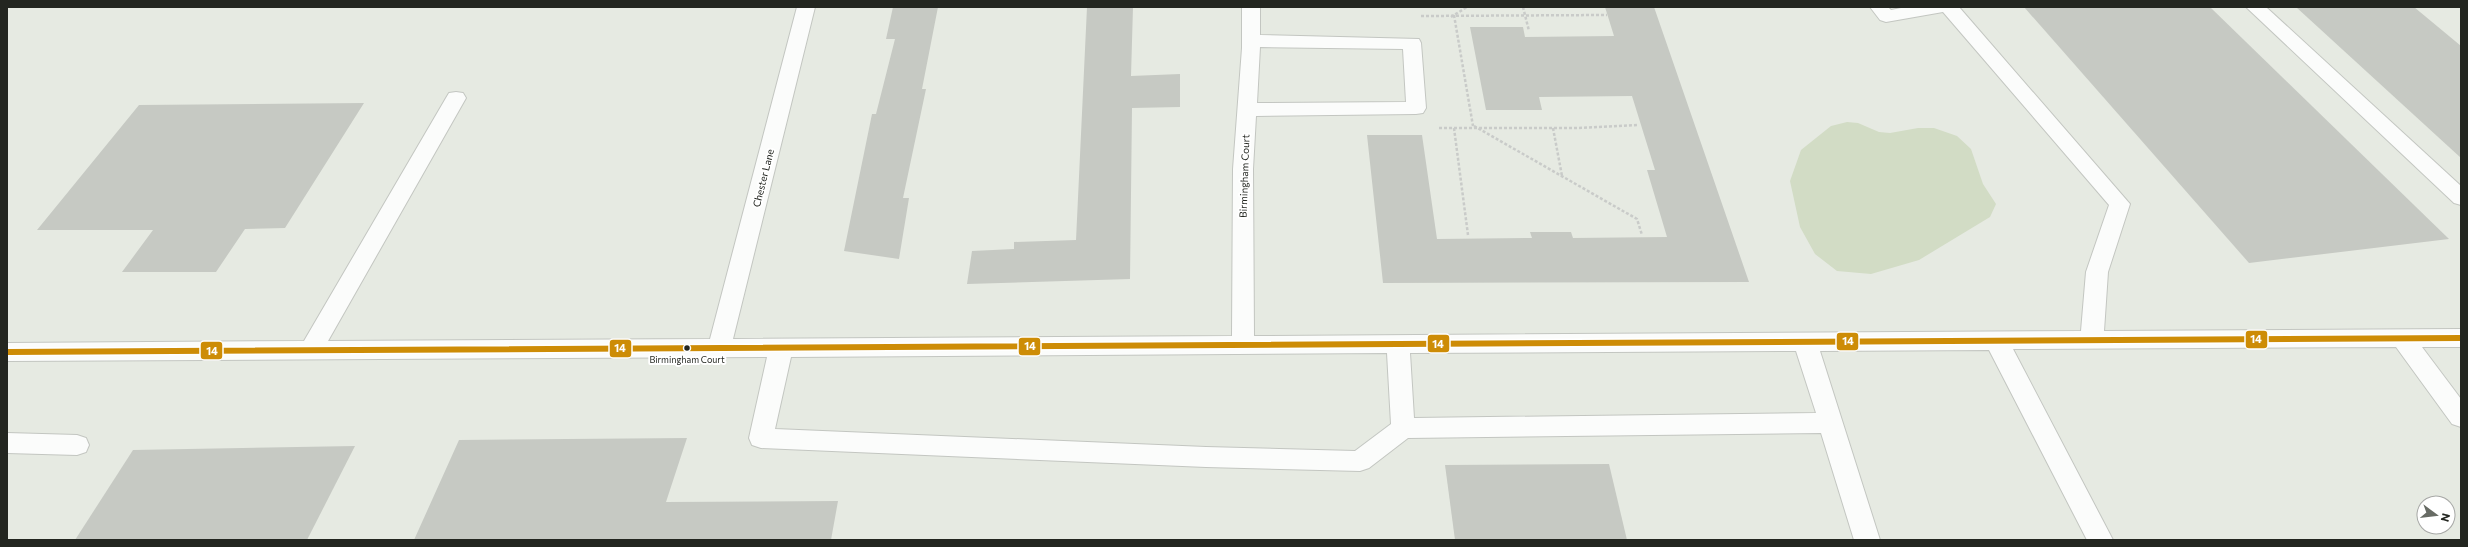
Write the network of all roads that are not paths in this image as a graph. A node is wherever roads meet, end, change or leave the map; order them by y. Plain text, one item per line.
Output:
1 (806, 7) edge
2 (1250, 7) edge
3 (1879, 7) edge
4 (1939, 7) edge
5 (1949, 7) edge
6 (2255, 7) edge
7 (1251, 41) junction
8 (456, 98) dead end
9 (1247, 110) junction
10 (2461, 198) edge
11 (2402, 338) junction
12 (2461, 338) edge
13 (1996, 340) junction
14 (2092, 340) junction
15 (1805, 341) junction
16 (1398, 344) junction
17 (1243, 345) junction
18 (719, 348) junction
19 (781, 348) junction
20 (312, 350) junction
21 (7, 352) edge
22 (2461, 417) edge
23 (1831, 423) junction
24 (1403, 428) junction
25 (7, 443) edge
26 (77, 445) dead end
27 (1867, 540) edge
28 (2100, 540) edge

1 - 18 street, Chester Lane
2 - 7 street, Birmingham Court
3 - 4 street
5 - 14 street
6 - 10 street
7 - 9 street, Birmingham Court
7 - 9 street
8 - 20 street
9 - 17 street, Birmingham Court
11 - 12 street
11 - 14 street
11 - 22 street
13 - 14 street
13 - 15 street
13 - 28 street
15 - 16 street
15 - 23 street
16 - 17 street
16 - 24 street
17 - 19 street
18 - 19 street
18 - 20 street
19 - 24 street
20 - 21 street
23 - 24 street
23 - 27 street
25 - 26 street

